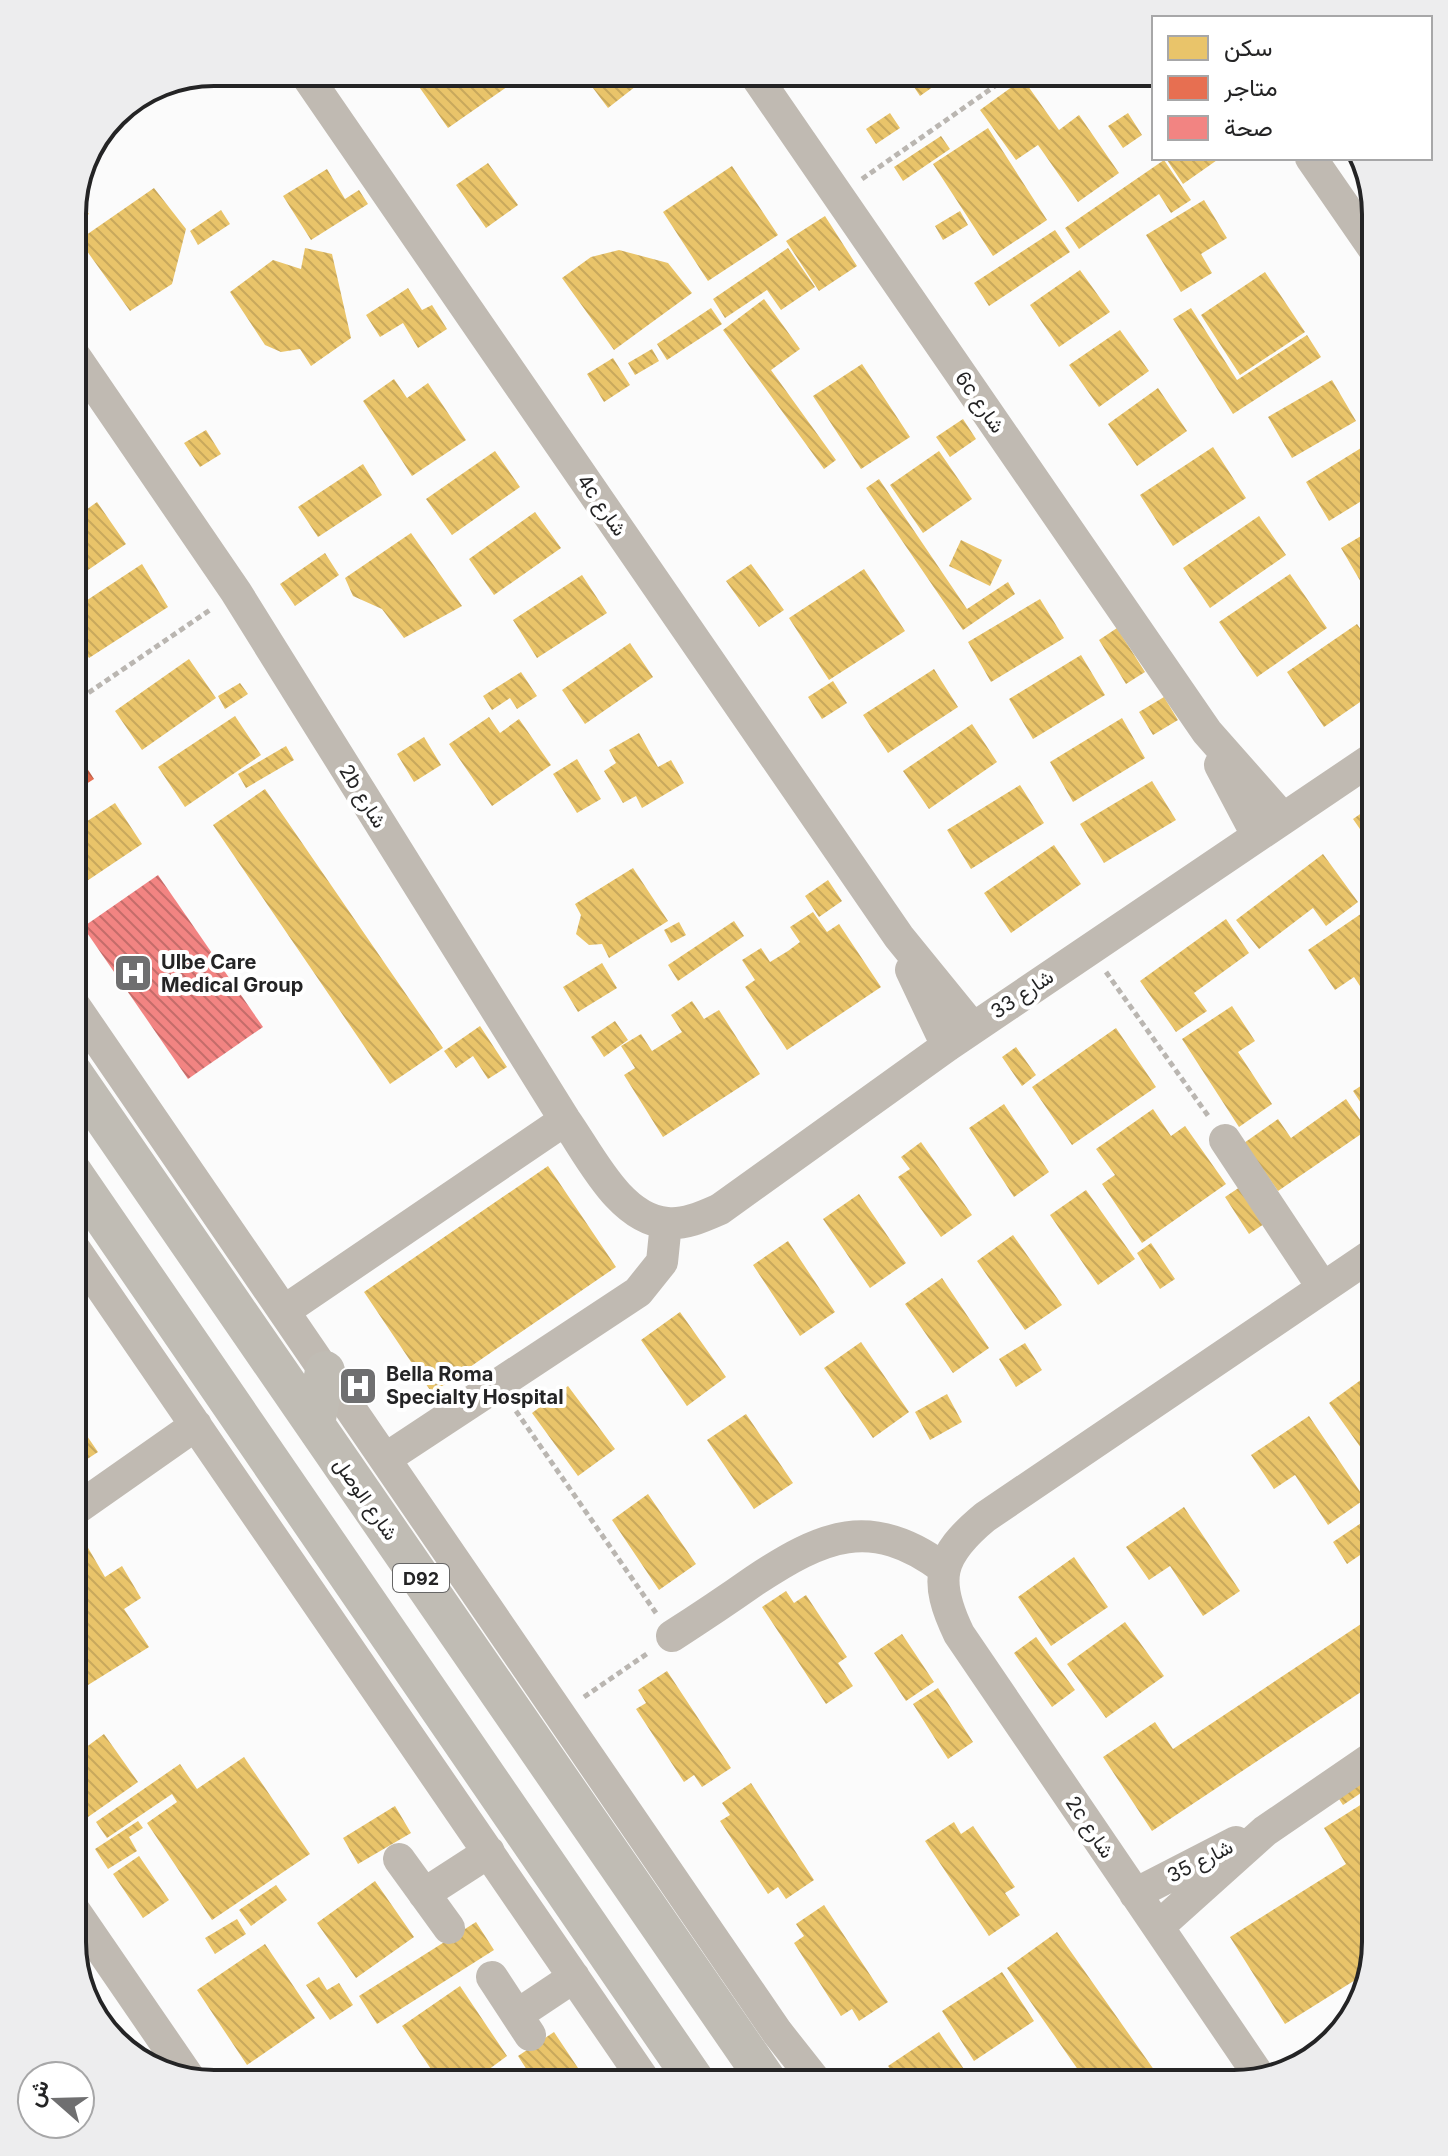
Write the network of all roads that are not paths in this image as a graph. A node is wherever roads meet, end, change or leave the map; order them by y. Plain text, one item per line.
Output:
1 (314, 86) edge
2 (763, 86) edge
3 (1313, 160) edge
4 (1362, 225) edge
5 (86, 372) edge
6 (1362, 765) edge
7 (1270, 826) junction
8 (86, 1022) edge
9 (960, 1037) junction
10 (86, 1092) edge
11 (565, 1120) junction
12 (1225, 1140) road end
13 (86, 1192) edge
14 (666, 1223) junction
15 (1362, 1262) edge
16 (86, 1265) edge
17 (1323, 1288) junction
18 (284, 1311) junction
19 (325, 1371) junction
20 (315, 1424) junction
21 (196, 1425) junction
22 (385, 1459) junction
23 (86, 1502) edge
24 (943, 1568) junction
25 (672, 1636) road end
26 (1362, 1765) edge
27 (1265, 1831) junction
28 (489, 1852) junction
29 (399, 1859) dead end
30 (424, 1894) junction
31 (1135, 1894) junction
32 (86, 1927) edge
33 (1158, 1927) junction
34 (449, 1928) dead end
35 (492, 1977) dead end
36 (574, 1977) junction
37 (181, 2065) edge
38 (1254, 2068) edge
39 (637, 2070) edge
40 (687, 2070) edge
41 (759, 2070) edge
42 (807, 2070) edge

1 - 9 street, 4c شارع
2 - 7 street, 6c شارع
3 - 4 street
5 - 11 street, 2b شارع
6 - 7 street, شارع 33
7 - 9 street, شارع 33
8 - 18 street
9 - 14 street, شارع 33
10 - 20 main road, شارع الوصل / D92
11 - 14 street, 2b شارع
11 - 18 street
12 - 17 street
13 - 40 main road, D92
14 - 22 street
15 - 17 street
16 - 21 street
17 - 24 street
18 - 19 street
19 - 20 main road
19 - 22 street
20 - 41 main road, شارع الوصل / D92
21 - 23 street
21 - 28 street
22 - 42 street
24 - 25 street
24 - 31 street, 2c شارع
26 - 27 street, شارع 35
27 - 31 street, شارع 35
27 - 33 street, شارع 35
28 - 30 street
28 - 36 street
29 - 30 street
30 - 34 street
31 - 33 street, 2c شارع
32 - 37 street
33 - 38 street, 2c شارع
35 - 36 street
36 - 39 street

